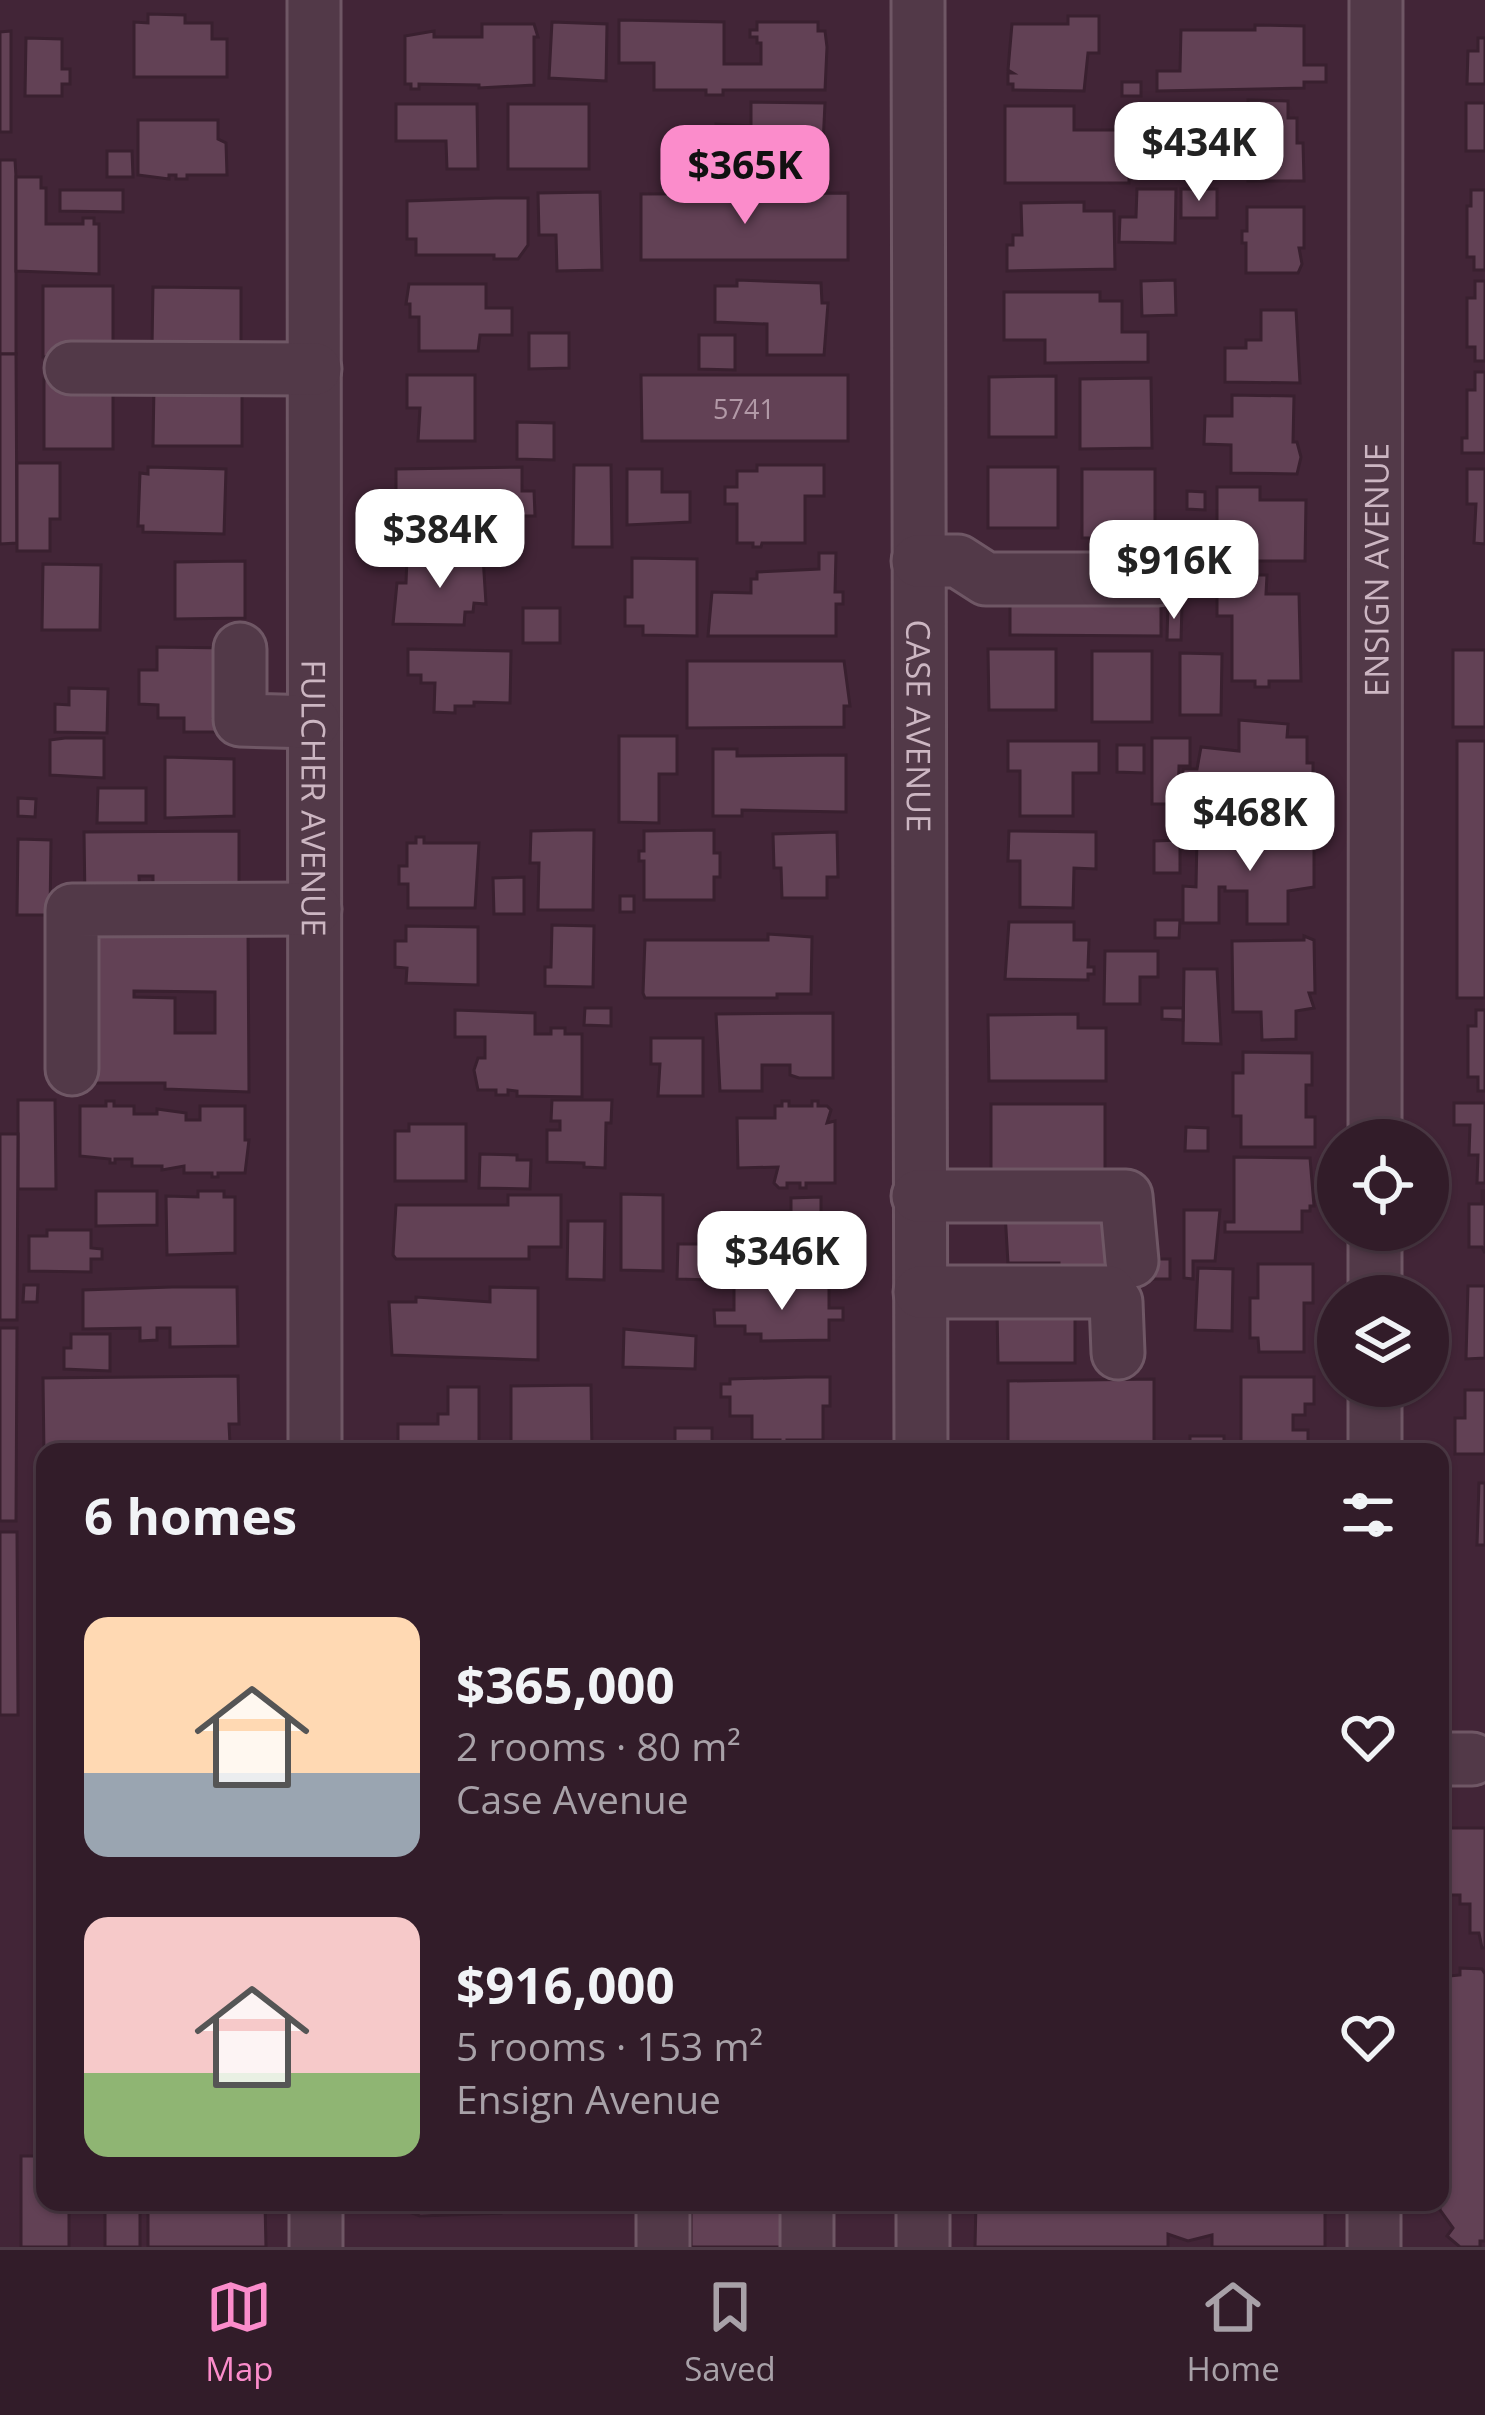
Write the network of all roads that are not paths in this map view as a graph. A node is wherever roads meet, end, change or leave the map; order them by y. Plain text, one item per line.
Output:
1 (314, 0) edge
2 (919, 0) edge
3 (1376, 0) edge
4 (71, 368) dead end
5 (315, 369) junction
6 (918, 561) junction
7 (1158, 579) dead end
8 (240, 650) dead end
9 (314, 722) junction
10 (315, 909) junction
11 (72, 1069) dead end
12 (1375, 1119) edge
13 (918, 1196) junction
14 (1132, 1261) dead end
15 (920, 1292) junction
16 (1118, 1354) dead end
17 (1375, 1407) edge
18 (315, 1443) edge
19 (921, 1443) edge
20 (1375, 1443) edge
21 (316, 2211) edge
22 (663, 2211) edge
23 (807, 2211) edge
24 (923, 2211) edge
25 (1374, 2211) edge
26 (316, 2247) edge
27 (663, 2247) edge
28 (807, 2247) edge
29 (923, 2247) edge
30 (1374, 2247) edge

1 - 5 street, FULCHER AVENUE
2 - 6 street, CASE AVENUE
3 - 12 street, ENSIGN AVENUE
4 - 5 street
5 - 9 street, FULCHER AVENUE
6 - 7 street
6 - 13 street, CASE AVENUE
8 - 9 street
9 - 10 street, FULCHER AVENUE
10 - 11 street
10 - 18 street, FULCHER AVENUE
13 - 14 street
13 - 15 street, CASE AVENUE
15 - 16 street
15 - 19 street, CASE AVENUE
17 - 20 street
21 - 26 street
22 - 27 street
23 - 28 street
24 - 29 street
25 - 30 street

